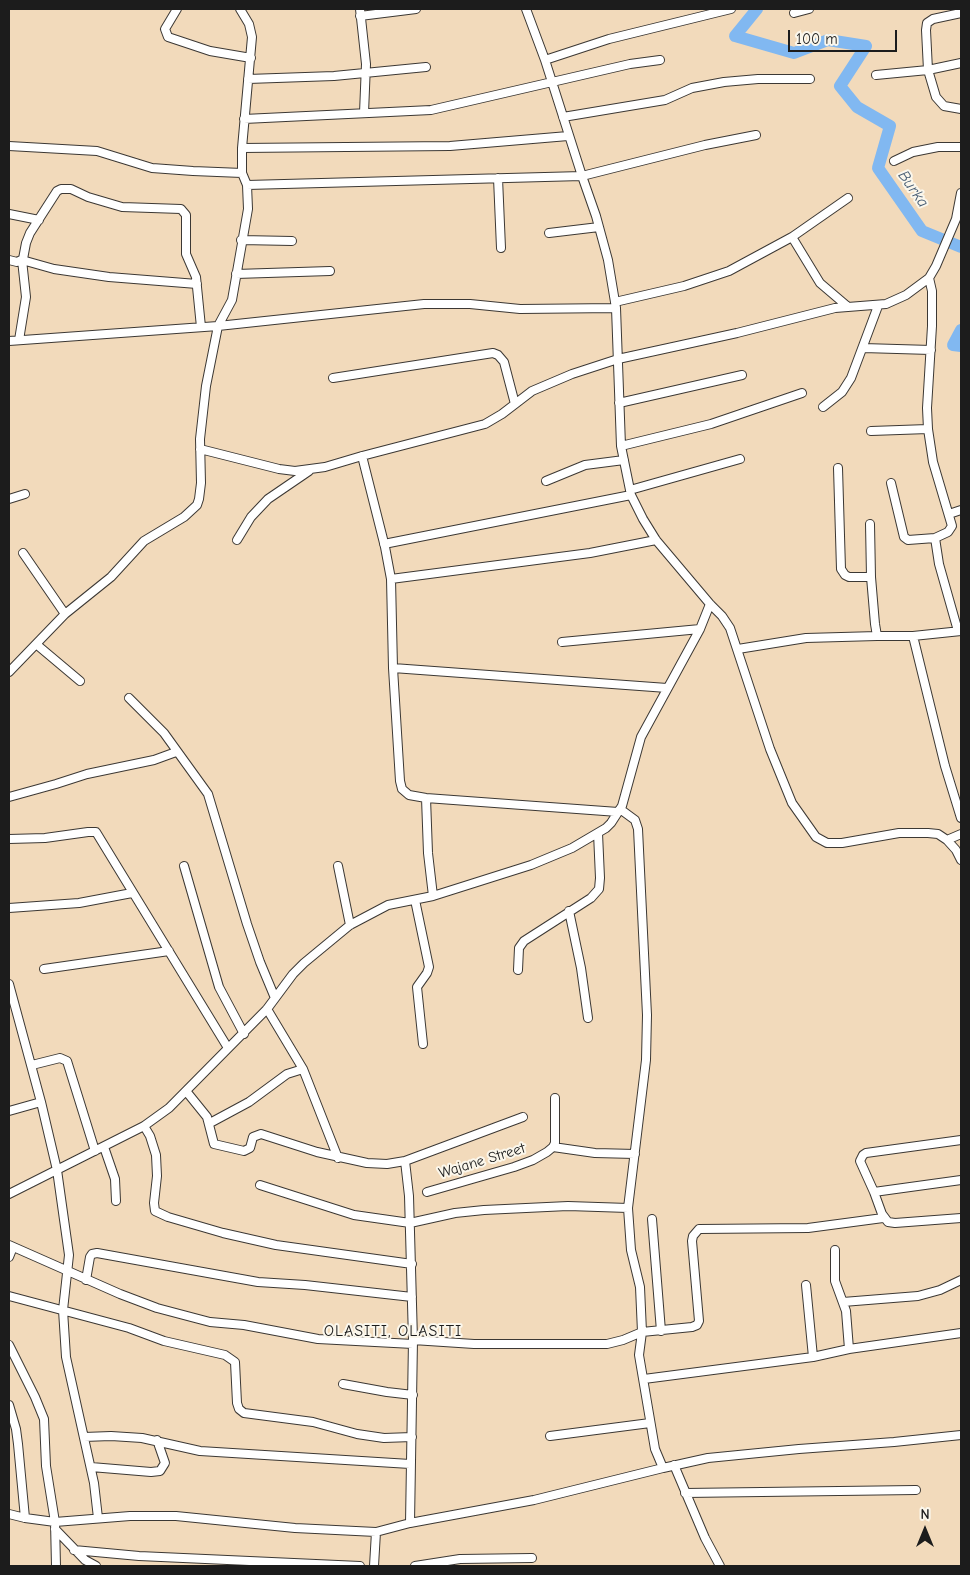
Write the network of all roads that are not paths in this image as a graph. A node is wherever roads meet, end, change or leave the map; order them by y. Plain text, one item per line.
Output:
1 (177, 9) edge
2 (240, 9) edge
3 (416, 9) edge
4 (526, 9) edge
5 (731, 9) edge
6 (809, 9) edge
7 (360, 12) edge
8 (794, 13) dead end
9 (961, 13) edge
10 (251, 58) junction
11 (545, 60) junction
12 (660, 60) dead end
13 (961, 63) edge
14 (426, 67) dead end
15 (928, 70) junction
16 (366, 74) junction
17 (876, 75) dead end
18 (248, 79) junction
19 (810, 79) dead end
20 (552, 83) junction
21 (961, 109) edge
22 (364, 113) junction
23 (563, 117) junction
24 (244, 119) junction
25 (756, 135) dead end
26 (568, 136) junction
27 (9, 146) edge
28 (961, 147) edge
29 (242, 148) junction
30 (894, 161) dead end
31 (242, 173) junction
32 (582, 176) junction
33 (498, 178) junction
34 (247, 185) junction
35 (961, 193) edge
36 (848, 198) dead end
37 (9, 214) edge
38 (958, 219) edge
39 (39, 220) junction
40 (599, 227) junction
41 (549, 233) dead end
42 (792, 237) junction
43 (241, 240) junction
44 (292, 241) dead end
45 (500, 248) dead end
46 (9, 260) edge
47 (22, 260) junction
48 (330, 272) dead end
49 (236, 274) junction
50 (929, 278) junction
51 (197, 284) junction
52 (616, 305) junction
53 (847, 306) junction
54 (878, 306) junction
55 (218, 326) junction
56 (201, 327) junction
57 (19, 340) junction
58 (9, 341) edge
59 (863, 348) junction
60 (931, 350) junction
61 (618, 359) junction
62 (742, 375) dead end
63 (333, 378) dead end
64 (802, 393) dead end
65 (619, 403) junction
66 (515, 404) junction
67 (823, 407) dead end
68 (928, 429) junction
69 (871, 432) dead end
70 (622, 446) junction
71 (200, 448) junction
72 (362, 456) junction
73 (740, 458) dead end
74 (624, 460) junction
75 (838, 468) dead end
76 (311, 470) junction
77 (546, 481) dead end
78 (891, 484) dead end
79 (631, 493) junction
80 (25, 494) dead end
81 (9, 499) edge
82 (961, 510) edge
83 (949, 514) junction
84 (870, 524) dead end
85 (935, 538) junction
86 (236, 540) dead end
87 (656, 540) junction
88 (384, 544) junction
89 (23, 553) dead end
90 (871, 578) junction
91 (391, 579) junction
92 (710, 604) junction
93 (65, 614) junction
94 (700, 629) junction
95 (960, 631) edge
96 (877, 636) junction
97 (913, 636) junction
98 (562, 642) dead end
99 (36, 644) junction
100 (738, 649) junction
101 (393, 668) junction
102 (9, 672) edge
103 (80, 681) dead end
104 (667, 688) junction
105 (129, 698) dead end
106 (176, 752) junction
107 (9, 797) edge
108 (426, 798) junction
109 (619, 811) junction
110 (961, 818) edge
111 (598, 833) junction
112 (961, 834) edge
113 (9, 839) edge
114 (947, 840) junction
115 (961, 860) edge
116 (184, 866) dead end
117 (338, 866) dead end
118 (132, 893) junction
119 (433, 896) junction
120 (414, 900) junction
121 (9, 908) edge
122 (569, 911) junction
123 (350, 925) junction
124 (169, 951) junction
125 (44, 969) dead end
126 (518, 970) dead end
127 (9, 984) edge
128 (275, 998) junction
129 (268, 1010) junction
130 (588, 1018) dead end
131 (244, 1034) junction
132 (422, 1044) dead end
133 (228, 1048) junction
134 (32, 1065) junction
135 (303, 1069) junction
136 (186, 1091) junction
137 (555, 1098) dead end
138 (41, 1102) junction
139 (9, 1111) edge
140 (523, 1118) dead end
141 (210, 1123) junction
142 (144, 1126) junction
143 (961, 1140) edge
144 (104, 1146) junction
145 (553, 1147) junction
146 (95, 1151) junction
147 (635, 1154) junction
148 (338, 1158) junction
149 (405, 1161) junction
150 (57, 1170) junction
151 (961, 1180) edge
152 (260, 1185) dead end
153 (427, 1192) dead end
154 (874, 1192) junction
155 (9, 1194) edge
156 (116, 1201) dead end
157 (628, 1208) junction
158 (883, 1218) junction
159 (961, 1218) edge
160 (652, 1219) dead end
161 (410, 1223) junction
162 (11, 1246) edge
163 (835, 1250) dead end
164 (9, 1257) edge
165 (412, 1264) junction
166 (68, 1271) junction
167 (86, 1280) junction
168 (961, 1280) edge
169 (806, 1285) dead end
170 (9, 1296) edge
171 (412, 1297) junction
172 (843, 1302) junction
173 (64, 1310) junction
174 (661, 1331) junction
175 (642, 1332) junction
176 (961, 1333) edge
177 (414, 1342) junction
178 (9, 1345) edge
179 (849, 1349) junction
180 (814, 1357) junction
181 (644, 1378) junction
182 (342, 1384) dead end
183 (413, 1395) junction
184 (9, 1405) edge
185 (650, 1424) junction
186 (961, 1435) edge
187 (550, 1436) dead end
188 (84, 1437) junction
189 (412, 1437) junction
190 (157, 1440) junction
191 (410, 1464) junction
192 (674, 1465) junction
193 (90, 1467) junction
194 (663, 1468) junction
195 (916, 1490) dead end
196 (685, 1493) junction
197 (9, 1514) edge
198 (25, 1518) junction
199 (98, 1518) junction
200 (410, 1523) junction
201 (55, 1526) junction
202 (376, 1532) junction
203 (74, 1550) junction
204 (532, 1558) dead end
205 (56, 1566) edge
206 (96, 1566) edge
207 (360, 1566) edge
208 (374, 1566) edge
209 (415, 1566) edge
210 (720, 1566) edge

1 - 10 street
2 - 10 street
3 - 7 street
4 - 11 street
5 - 11 street
6 - 8 street
7 - 16 street
9 - 15 street
10 - 18 street
11 - 20 street
12 - 20 street
13 - 15 street
14 - 16 street
15 - 17 street
15 - 21 street
16 - 18 street
16 - 22 street
18 - 24 street
19 - 23 street
20 - 22 street
20 - 23 street
22 - 24 street
23 - 26 street
24 - 29 street
25 - 32 street
26 - 29 street
26 - 32 street
27 - 31 street
28 - 30 street
29 - 31 street
31 - 34 street
32 - 33 street
32 - 40 street
33 - 34 street
33 - 45 street
34 - 43 street
35 - 38 street
36 - 42 street
37 - 39 street
38 - 50 street
39 - 47 street
39 - 51 street
40 - 41 street
40 - 52 street
42 - 52 street
42 - 53 street
43 - 44 street
43 - 49 street
46 - 47 street
47 - 51 street
47 - 57 street
48 - 49 street
49 - 55 street
50 - 54 street
50 - 60 street
51 - 56 street
52 - 55 street
52 - 61 street
53 - 54 street
53 - 61 street
54 - 59 street
55 - 56 street
55 - 71 street
56 - 57 street
57 - 58 street
59 - 60 street
59 - 67 street
60 - 68 street
61 - 65 street
61 - 66 street
62 - 65 street
63 - 66 street
64 - 70 street
65 - 70 street
66 - 72 street
68 - 69 street
68 - 83 street
70 - 74 street
71 - 76 street
71 - 93 street
72 - 76 street
72 - 88 street
73 - 79 street
74 - 77 street
74 - 79 street
75 - 90 street
76 - 86 street
78 - 85 street
79 - 87 street
79 - 88 street
80 - 81 street
82 - 83 street
83 - 85 street
84 - 90 street
85 - 95 street
87 - 91 street
87 - 92 street
88 - 91 street
89 - 93 street
90 - 96 street
91 - 101 street
92 - 94 street
92 - 100 street
93 - 99 street
94 - 98 street
94 - 104 street
95 - 97 street
96 - 97 street
96 - 100 street
97 - 110 street
99 - 102 street
99 - 103 street
100 - 114 street
101 - 104 street
101 - 108 street
104 - 109 street
105 - 106 street
106 - 107 street
106 - 128 street
108 - 109 street
108 - 119 street
109 - 111 street
109 - 147 street
111 - 119 street
111 - 122 street
112 - 114 street
113 - 118 street
114 - 115 street
116 - 131 street
117 - 123 street
118 - 121 street
118 - 124 street
119 - 120 street
120 - 123 street
120 - 132 street
122 - 126 street
122 - 130 street
123 - 128 street
124 - 125 street
124 - 133 street
127 - 134 street
128 - 129 street
129 - 131 street
129 - 135 street
131 - 133 street
133 - 136 street
134 - 138 street
134 - 146 street
135 - 141 street
135 - 148 street
136 - 141 street
136 - 142 street
137 - 145 street
138 - 139 street
138 - 150 street
140 - 149 street
141 - 148 street
142 - 144 street
142 - 165 street
143 - 154 street
144 - 146 street
144 - 156 street
145 - 147 street
145 - 153 street, Wajane Street
146 - 150 street
147 - 157 street
148 - 149 street
149 - 161 street
150 - 155 street
150 - 166 street
151 - 154 street
152 - 161 street
154 - 158 street
157 - 161 street
157 - 175 street
158 - 159 street
158 - 174 street
160 - 174 street
161 - 165 street
162 - 164 street
162 - 166 street
163 - 172 street
165 - 171 street
166 - 167 street
166 - 173 street
167 - 171 street
167 - 177 street
168 - 172 street
169 - 180 street
170 - 173 street
171 - 177 street
172 - 179 street
173 - 188 street
173 - 189 street
174 - 175 street
175 - 177 street
175 - 181 street
176 - 179 street
177 - 183 street
178 - 201 street
179 - 180 street
180 - 181 street
181 - 185 street
182 - 183 street
183 - 189 street
184 - 198 street
185 - 187 street
185 - 194 street
186 - 192 street
188 - 190 street
188 - 193 street
189 - 191 street
190 - 191 street
190 - 193 street
191 - 200 street
192 - 194 street
192 - 196 street
193 - 199 street
194 - 200 street
195 - 196 street
196 - 210 street
197 - 198 street
198 - 201 street
199 - 201 street
199 - 202 street
200 - 202 street
201 - 203 street
201 - 205 street
202 - 208 street
203 - 206 street
203 - 207 street
204 - 209 street

